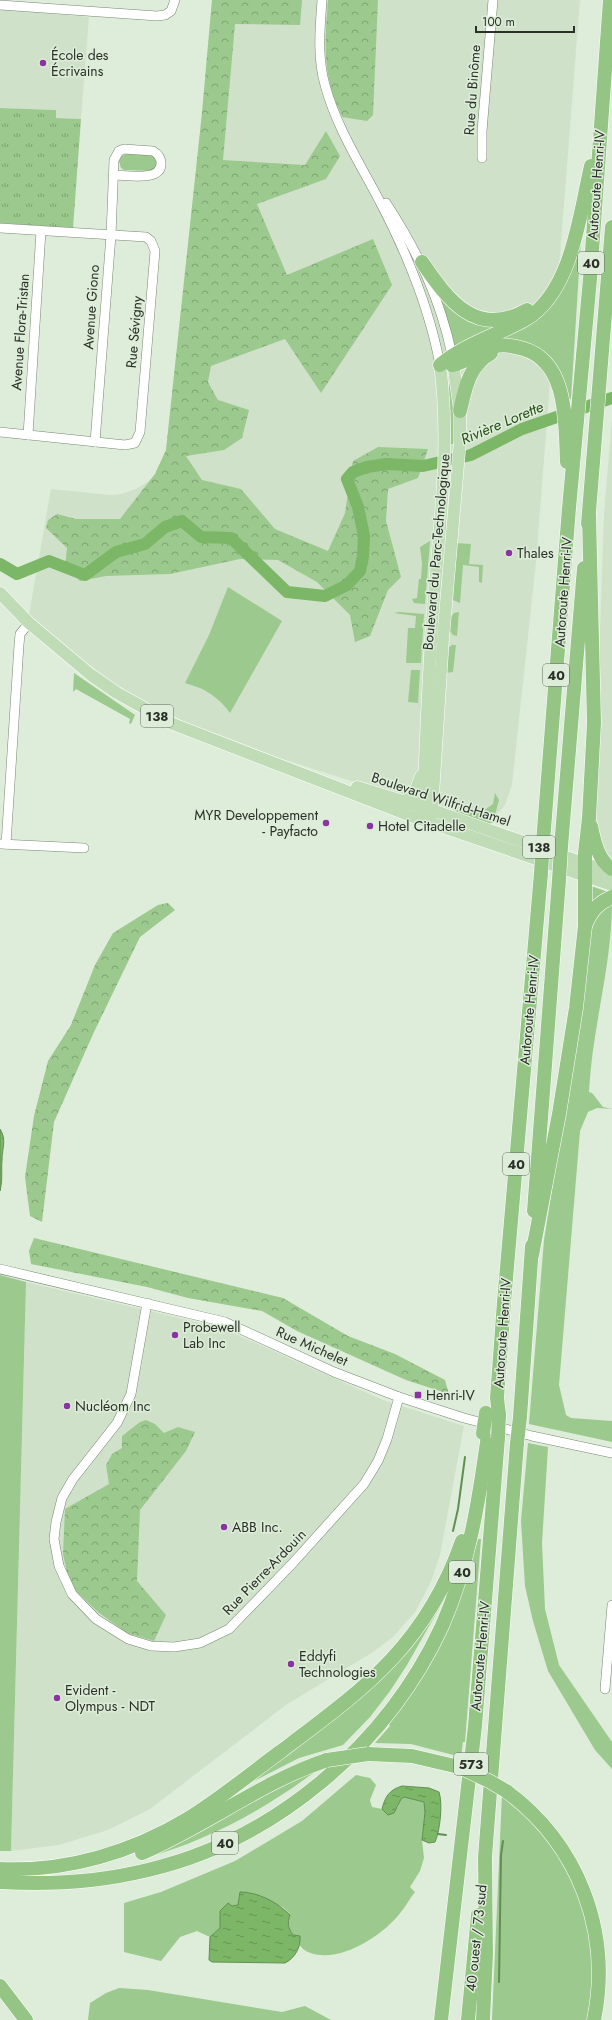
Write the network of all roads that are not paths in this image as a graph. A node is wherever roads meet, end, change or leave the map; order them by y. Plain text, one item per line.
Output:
1 (175, 0) edge
2 (322, 0) edge
3 (494, 0) edge
4 (610, 0) edge
5 (0, 5) edge
6 (600, 128) junction
7 (482, 158) dead end
8 (359, 162) junction
9 (114, 175) junction
10 (612, 227) edge
11 (0, 228) edge
12 (41, 231) junction
13 (110, 234) junction
14 (422, 262) junction
15 (562, 274) junction
16 (508, 346) junction
17 (449, 361) junction
18 (460, 411) junction
19 (572, 426) junction
20 (0, 432) edge
21 (28, 435) junction
22 (95, 442) junction
23 (589, 516) junction
24 (0, 593) edge
25 (29, 623) junction
26 (424, 770) junction
27 (305, 774) junction
28 (403, 801) junction
29 (428, 809) junction
30 (590, 818) junction
31 (424, 821) junction
32 (3, 844) edge
33 (84, 848) dead end
34 (612, 868) edge
35 (585, 870) junction
36 (612, 873) edge
37 (612, 885) edge
38 (612, 897) edge
39 (585, 926) junction
40 (532, 1255) junction
41 (0, 1269) edge
42 (504, 1302) junction
43 (146, 1303) junction
44 (399, 1397) junction
45 (493, 1414) junction
46 (490, 1435) junction
47 (612, 1453) edge
48 (612, 1606) edge
49 (605, 1690) dead end
50 (485, 1857) junction
51 (0, 1869) edge
52 (0, 1874) edge
53 (0, 1882) edge
54 (0, 1986) edge
55 (0, 1998) edge
56 (17, 2020) edge
57 (26, 2020) edge
58 (441, 2020) edge
59 (468, 2020) edge
60 (483, 2020) edge
61 (594, 2020) edge

1 - 5 street
2 - 8 street, Boulevard du Parc-Technologique
3 - 7 street, Rue du Binôme
4 - 6 highway, Autoroute Henri-IV / 40
6 - 15 highway
6 - 19 highway, Autoroute Henri-IV / 40
8 - 14 street, Boulevard du Parc-Technologique
8 - 17 street, Boulevard du Parc-Technologique
9 - 9 street, Avenue Giono
9 - 13 street, Avenue Giono
10 - 23 highway, Autoroute Henri-IV / 40
11 - 12 street, Rue Sévigny
12 - 13 street, Rue Sévigny
12 - 21 street, Avenue Flora-Tristan
13 - 22 street, Avenue Giono
13 - 22 street, Rue Sévigny
14 - 15 highway
14 - 17 street, Boulevard du Parc-Technologique
15 - 17 highway
16 - 17 highway
16 - 18 highway
16 - 19 highway
17 - 18 main road, Boulevard du Parc-Technologique
17 - 26 main road, Boulevard du Parc-Technologique
18 - 29 main road, Boulevard du Parc-Technologique
19 - 42 highway, Autoroute Henri-IV / 40, bridge
20 - 21 street, Rue Sévigny
21 - 22 street, Rue Sévigny
23 - 30 highway
23 - 40 highway, Autoroute Henri-IV / 40, bridge
24 - 25 main road, Boulevard Wilfrid-Hamel / 138
25 - 27 main road, Boulevard Wilfrid-Hamel / 138
25 - 32 street
26 - 28 main road, Boulevard du Parc-Technologique
26 - 29 main road, Boulevard du Parc-Technologique
27 - 28 main road, Boulevard Wilfrid-Hamel / 138
27 - 31 main road, Boulevard Wilfrid-Hamel / 138
28 - 29 main road, Boulevard Wilfrid-Hamel / 138
29 - 31 main road, Boulevard du Parc-Technologique
29 - 35 main road, Boulevard Wilfrid-Hamel / 138
30 - 34 highway
30 - 35 highway
31 - 35 main road, Boulevard Wilfrid-Hamel / 138
32 - 33 street
35 - 36 main road, Boulevard Wilfrid-Hamel / 138
35 - 37 main road, Boulevard Wilfrid-Hamel / 138
35 - 39 highway
38 - 39 highway
39 - 40 highway
40 - 50 highway, Autoroute Henri-IV / 40, bridge
41 - 43 street, Rue Michelet
42 - 45 highway
42 - 45 highway, Autoroute Henri-IV / 40
43 - 44 street, Rue Michelet
43 - 44 street, Rue Pierre-Ardouin
44 - 47 street, Rue Michelet
45 - 46 highway, bridge
46 - 51 highway
46 - 53 highway, 40
46 - 58 highway, Autoroute Henri-IV / 573
48 - 49 street
50 - 59 highway, 40 ouest / 73 sud / 40
50 - 60 highway, Autoroute Henri-IV
52 - 61 highway, bridge
54 - 57 highway
55 - 56 highway

